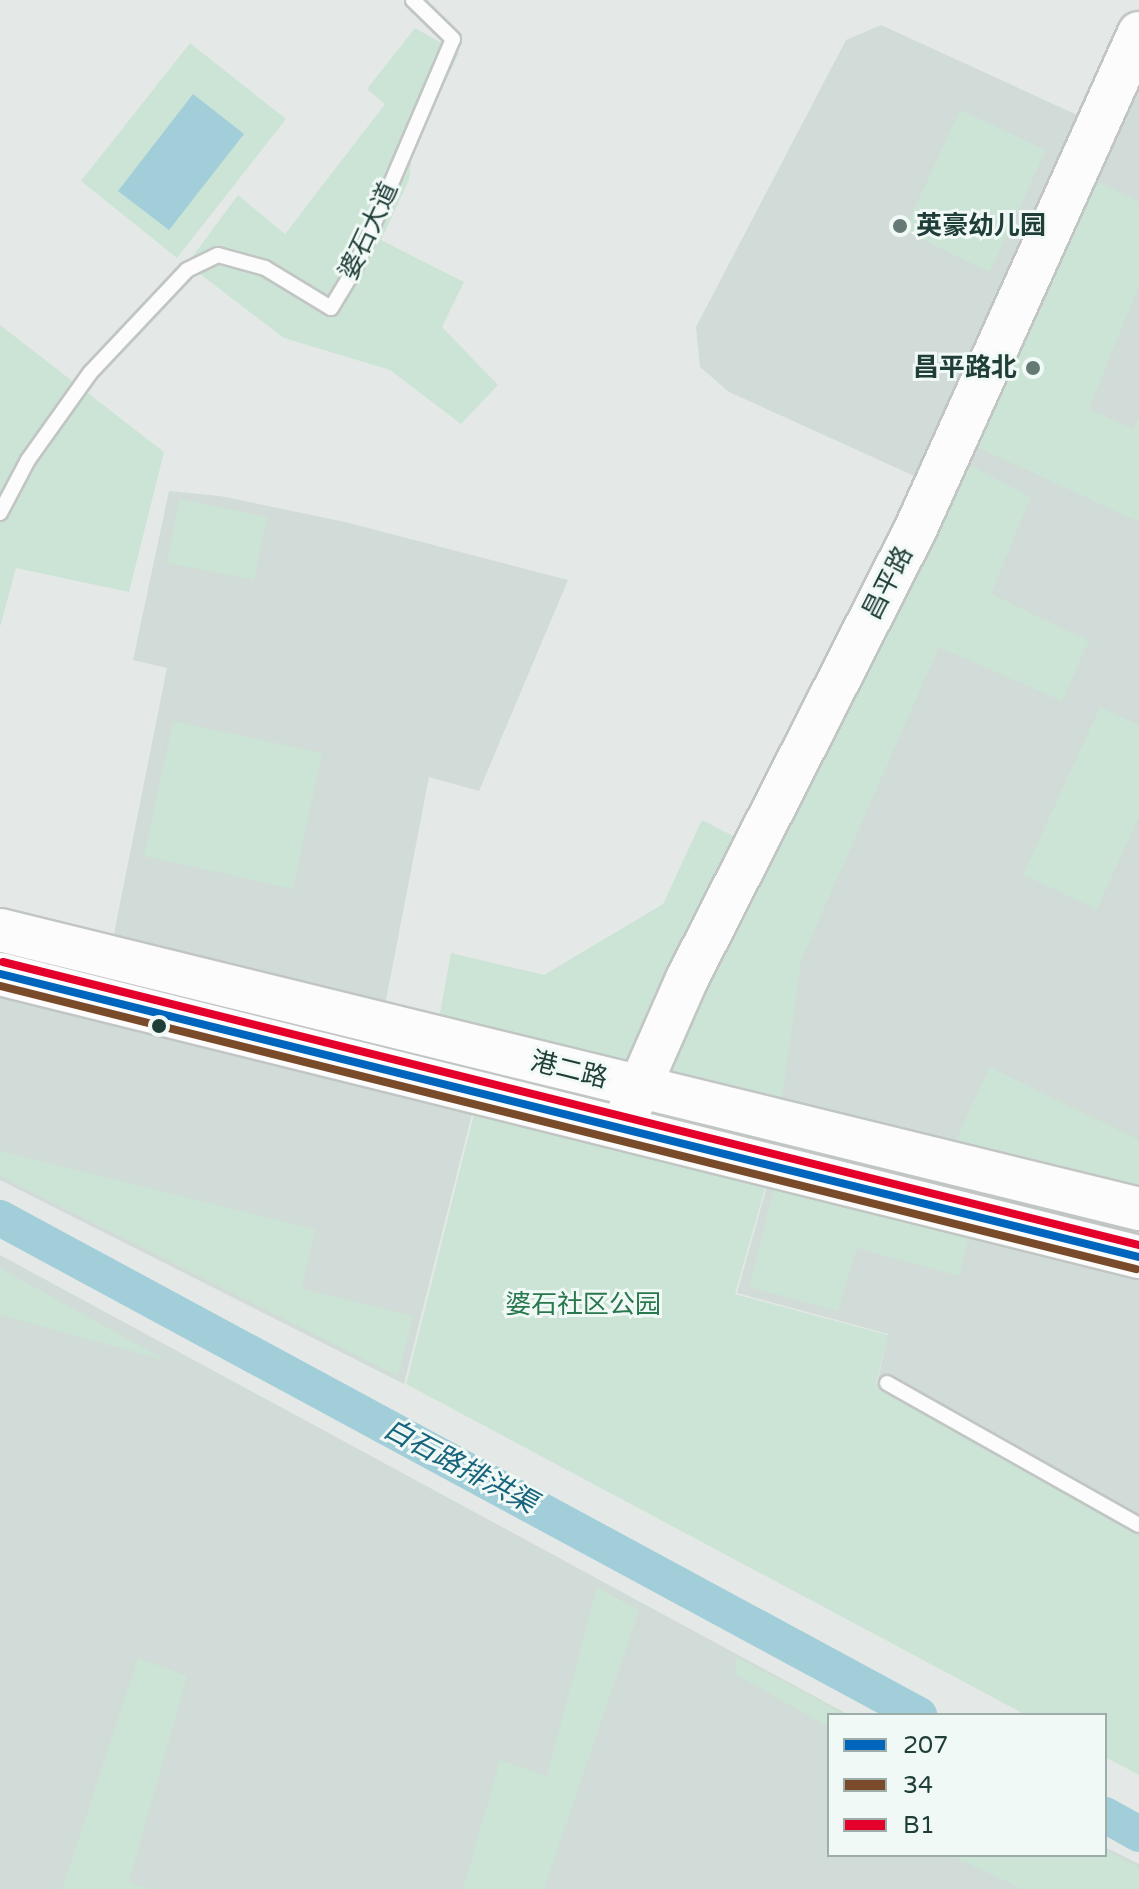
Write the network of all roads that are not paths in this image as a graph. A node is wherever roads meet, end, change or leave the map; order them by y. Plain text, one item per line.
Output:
1 (413, 0) edge
2 (1139, 33) edge
3 (0, 513) edge
4 (0, 930) edge
5 (0, 974) edge
6 (639, 1087) junction
7 (622, 1127) junction
8 (1139, 1209) edge
9 (1139, 1257) edge
10 (887, 1383) dead end
11 (1139, 1525) edge

1 - 3 lane, 婆石大道
2 - 6 street, 昌平路
4 - 6 street, 港二路
5 - 7 street, 港二路
6 - 7 street, 昌平路
6 - 8 street, 港二路
7 - 9 street, 港二路
10 - 11 lane

